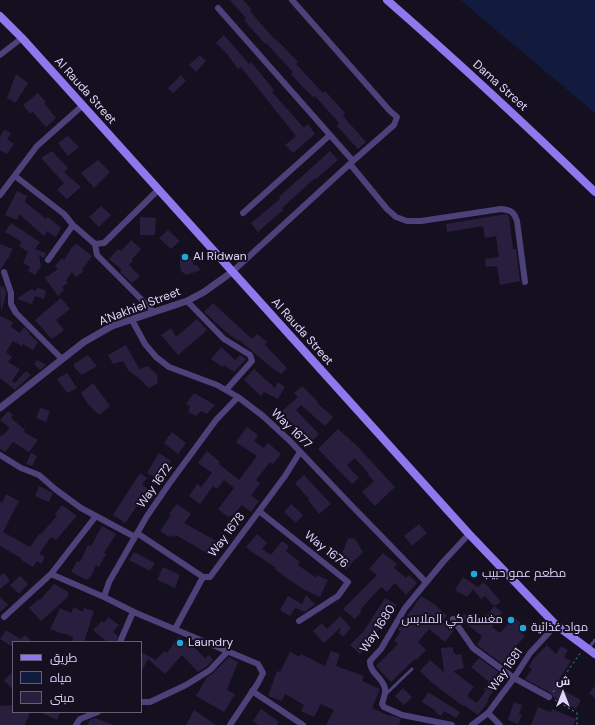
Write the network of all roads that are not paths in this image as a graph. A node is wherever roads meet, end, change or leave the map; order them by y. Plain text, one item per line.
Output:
1 (292, 0) edge
2 (387, 0) edge
3 (218, 8) dead end
4 (0, 16) edge
5 (22, 38) junction
6 (0, 55) edge
7 (82, 106) junction
8 (330, 135) junction
9 (352, 162) junction
10 (15, 176) junction
11 (158, 190) junction
12 (595, 192) edge
13 (0, 195) edge
14 (243, 213) dead end
15 (73, 225) junction
16 (95, 244) junction
17 (48, 260) dead end
18 (4, 272) dead end
19 (232, 272) junction
20 (526, 282) dead end
21 (187, 301) junction
22 (154, 312) junction
23 (132, 320) junction
24 (62, 359) junction
25 (226, 390) junction
26 (238, 397) junction
27 (0, 408) edge
28 (300, 452) junction
29 (0, 455) edge
30 (259, 511) junction
31 (96, 516) junction
32 (469, 534) junction
33 (136, 535) junction
34 (51, 574) junction
35 (202, 577) junction
36 (424, 579) junction
37 (104, 597) junction
38 (134, 612) junction
39 (4, 617) dead end
40 (453, 619) dead end
41 (299, 621) dead end
42 (556, 625) junction
43 (175, 629) junction
44 (595, 640) edge
45 (120, 641) edge
46 (587, 648) junction
47 (228, 650) junction
48 (595, 654) edge
49 (412, 670) dead end
50 (514, 678) junction
51 (252, 691) junction
52 (384, 695) junction
53 (549, 697) road end
54 (142, 702) edge
55 (95, 713) edge
56 (488, 713) junction
57 (76, 725) edge
58 (230, 725) edge
59 (303, 725) edge
60 (452, 725) edge
61 (472, 725) edge
62 (500, 725) edge

1 - 9 street
2 - 12 main road, Dama Street
3 - 8 street
4 - 5 main road, Al Rauda Street
5 - 6 street
5 - 7 main road, Al Rauda Street
7 - 10 street
7 - 11 main road, Al Rauda Street
8 - 9 street
8 - 14 street
9 - 19 street
9 - 20 street
10 - 13 street
10 - 15 street
11 - 16 street
11 - 19 main road, Al Rauda Street
15 - 16 street
15 - 17 street
16 - 22 street
18 - 24 street
19 - 21 street, A'Nakhiel Street
19 - 32 main road, Al Rauda Street
21 - 22 street, A'Nakhiel Street
21 - 25 street
22 - 23 street, A'Nakhiel Street
23 - 24 street, A'Nakhiel Street
23 - 25 street, Way 1677
24 - 27 street, A'Nakhiel Street
25 - 26 street, Way 1677
26 - 28 street, Way 1677
26 - 33 street, Way 1672
28 - 30 street, Way 1678
28 - 36 street, Way 1677
29 - 31 street
30 - 35 street, Way 1678
30 - 41 street, Way 1676
31 - 33 street
31 - 34 street
32 - 36 street, Way 1680
32 - 42 main road, Al Rauda Street
33 - 35 street
33 - 37 street, Way 1672
34 - 37 street
34 - 39 street
35 - 43 street
36 - 52 street, Way 1680
37 - 38 street
38 - 43 street
38 - 45 street
40 - 50 street
42 - 46 main road, Al Rauda Street
42 - 50 street, Way 1681
43 - 47 street
44 - 46 lane
46 - 48 main road, Al Rauda Street
47 - 51 street
47 - 54 street
49 - 52 lane
50 - 53 street
50 - 56 street, Way 1681
51 - 58 street
51 - 59 street
52 - 60 street, Way 1680
55 - 57 street
56 - 61 street, Way 1681
56 - 62 street

